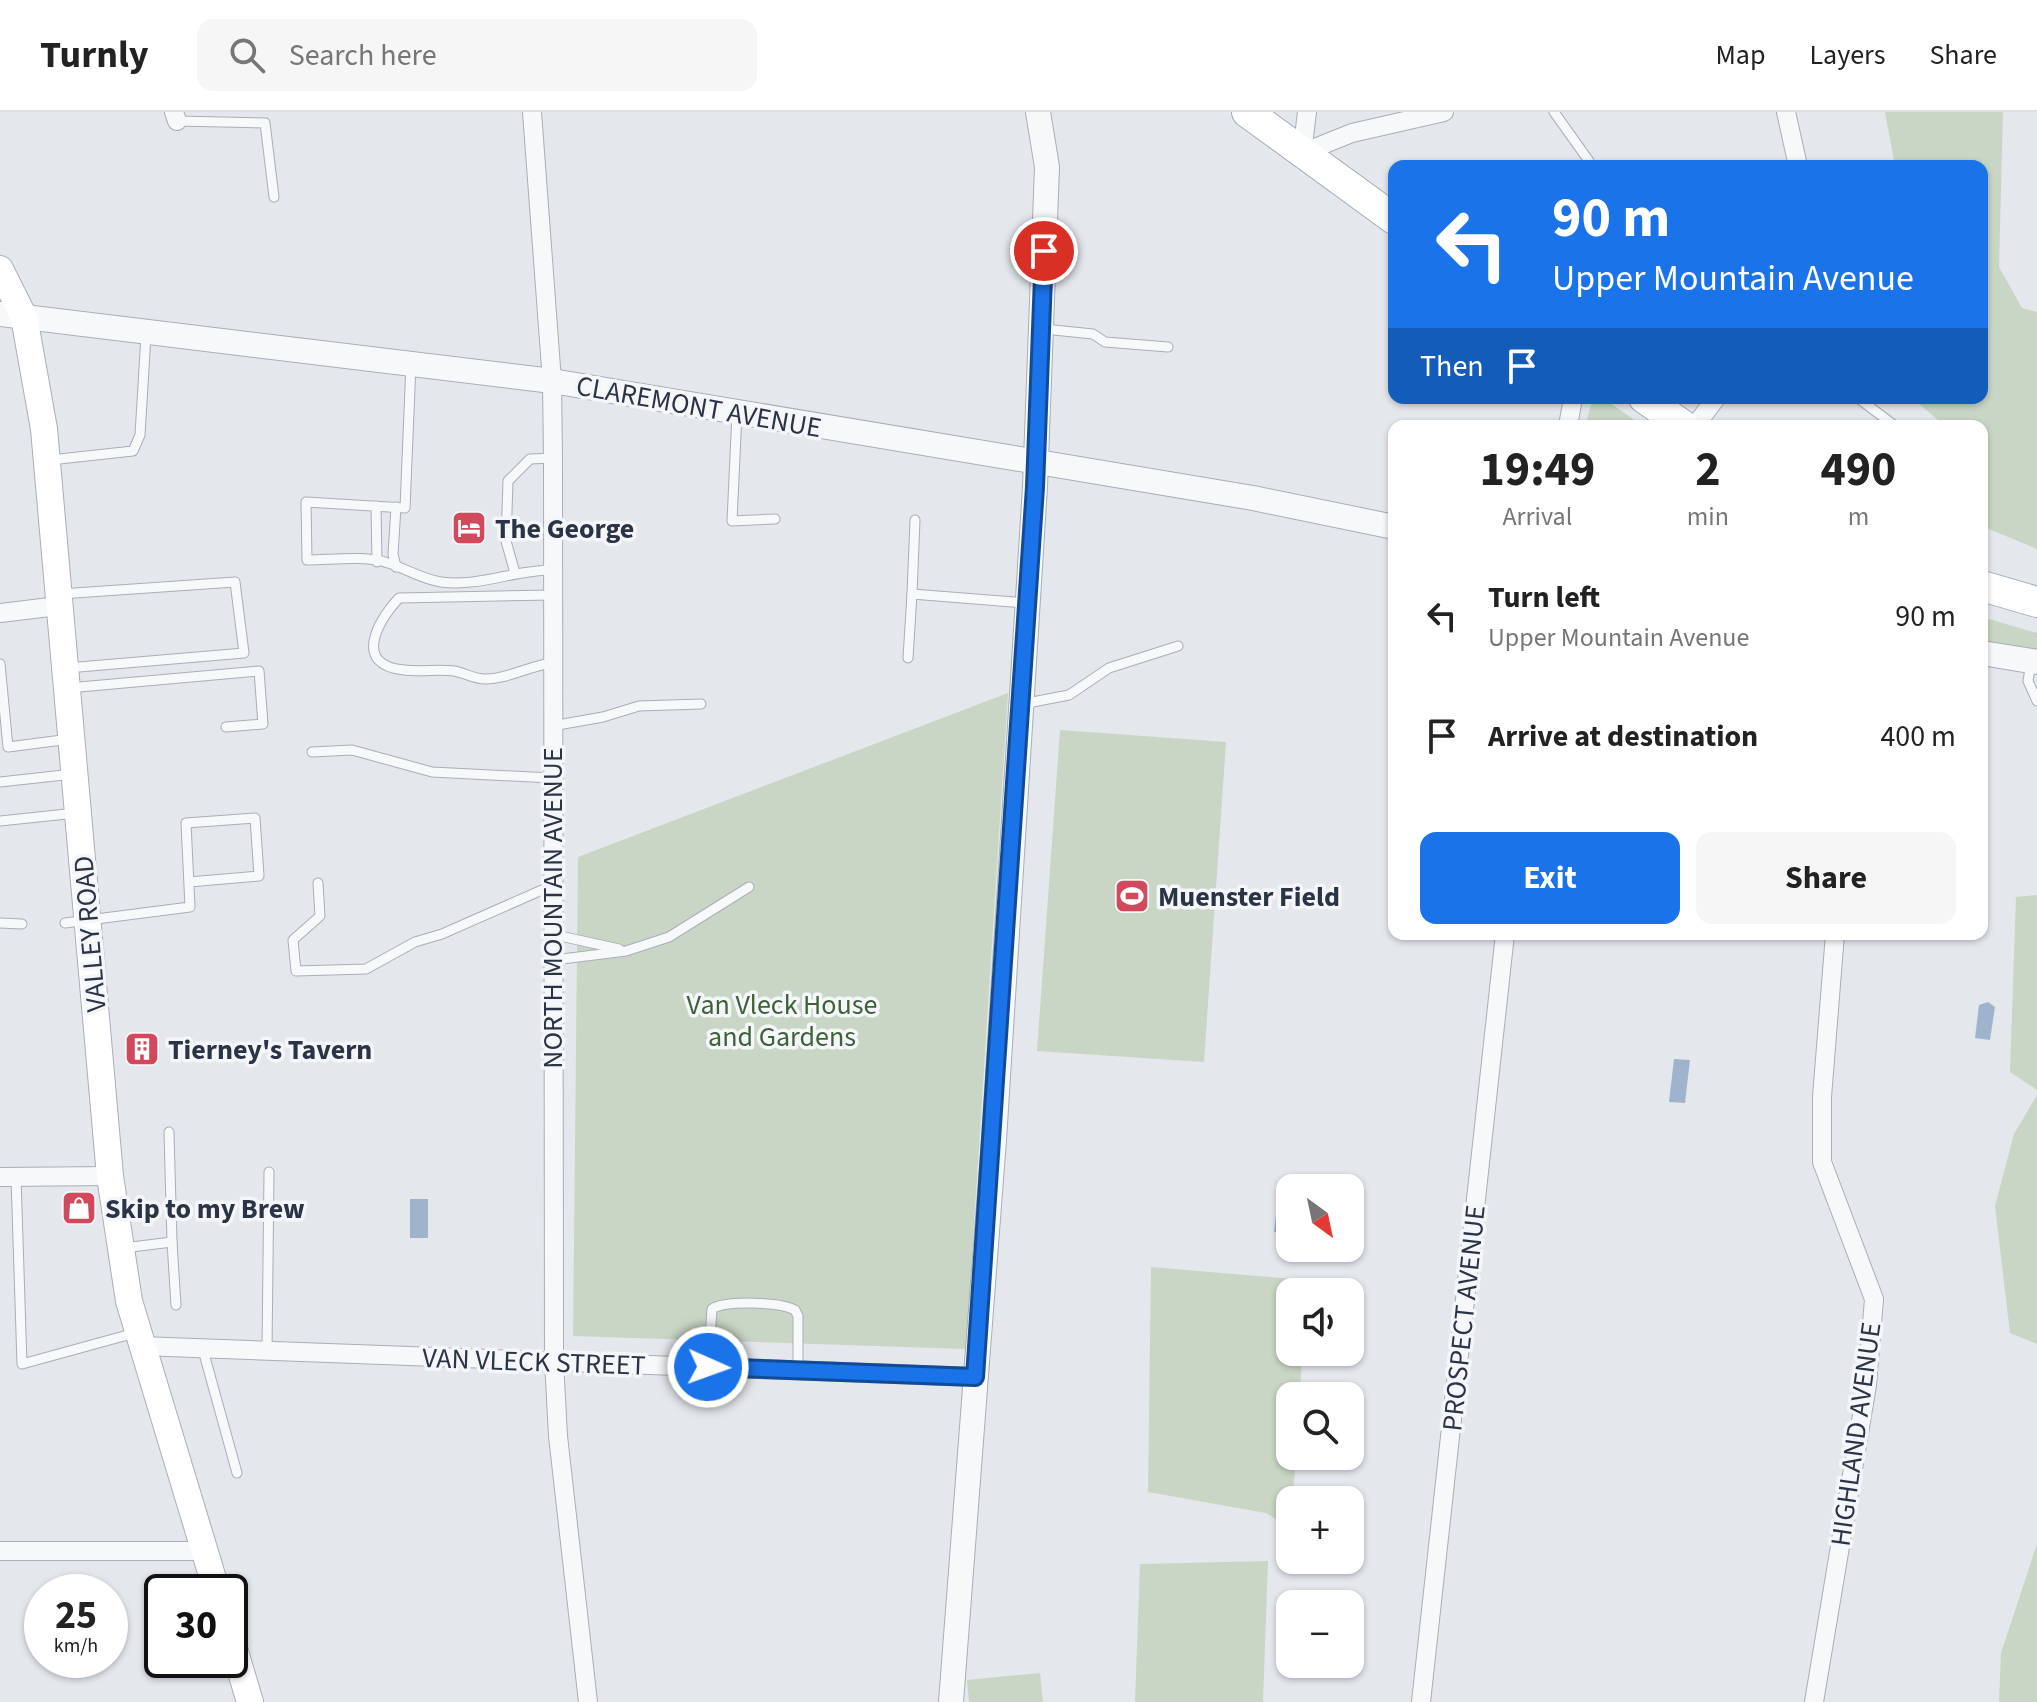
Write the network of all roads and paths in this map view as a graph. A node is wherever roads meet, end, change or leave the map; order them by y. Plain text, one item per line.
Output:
1 (532, 112) edge
2 (1038, 112) edge
3 (1247, 112) edge
4 (1307, 112) edge
5 (1444, 112) edge
6 (1554, 112) edge
7 (1786, 112) edge
8 (176, 116) edge
9 (1302, 153) junction
10 (1588, 160) edge
11 (1797, 160) edge
12 (274, 197) dead end
13 (1388, 215) edge
14 (0, 269) edge
15 (12, 316) edge
16 (1041, 329) junction
17 (146, 331) junction
18 (1168, 347) dead end
19 (411, 364) junction
20 (552, 381) junction
21 (1653, 404) edge
22 (1866, 404) edge
23 (737, 413) junction
24 (1675, 420) edge
25 (1887, 420) edge
26 (553, 458) junction
27 (46, 460) junction
28 (1035, 461) junction
29 (376, 506) junction
30 (396, 507) junction
31 (775, 519) dead end
32 (915, 520) dead end
33 (1388, 526) edge
34 (377, 562) junction
35 (396, 567) junction
36 (552, 570) junction
37 (515, 573) junction
38 (1988, 588) edge
39 (912, 594) junction
40 (552, 595) junction
41 (57, 600) junction
42 (2037, 602) edge
43 (1026, 603) junction
44 (0, 613) edge
45 (1178, 646) dead end
46 (1988, 654) edge
47 (908, 658) dead end
48 (2034, 661) edge
49 (551, 663) junction
50 (0, 664) edge
51 (64, 678) junction
52 (2037, 701) edge
53 (701, 704) dead end
54 (1021, 704) junction
55 (552, 726) junction
56 (226, 727) dead end
57 (70, 739) junction
58 (312, 752) dead end
59 (73, 774) junction
60 (551, 778) junction
61 (0, 782) edge
62 (77, 813) junction
63 (0, 821) edge
64 (189, 882) junction
65 (318, 883) dead end
66 (551, 886) junction
67 (749, 887) dead end
68 (76, 922) junction
69 (0, 923) edge
70 (22, 924) dead end
71 (551, 934) junction
72 (1504, 940) edge
73 (1835, 940) edge
74 (626, 951) junction
75 (551, 961) junction
76 (169, 1132) dead end
77 (269, 1172) dead end
78 (110, 1176) junction
79 (8, 1177) edge
80 (172, 1242) junction
81 (120, 1249) junction
82 (176, 1305) dead end
83 (139, 1339) junction
84 (203, 1350) junction
85 (267, 1352) junction
86 (554, 1361) junction
87 (708, 1367) junction
88 (798, 1370) junction
89 (975, 1377) junction
90 (237, 1473) dead end
91 (0, 1551) edge
92 (205, 1551) junction
93 (212, 1574) edge
94 (243, 1678) edge
95 (250, 1702) edge
96 (588, 1702) edge
97 (951, 1702) edge
98 (1421, 1702) edge
99 (1814, 1702) edge

1 - 20 street, NORTH MOUNTAIN AVENUE
2 - 16 street
3 - 9 main road
4 - 9 street
5 - 9 street
6 - 10 lane
7 - 11 street
8 - 12 lane
9 - 13 main road
14 - 15 main road, VALLEY ROAD
15 - 17 street, CLAREMONT AVENUE
15 - 27 main road, VALLEY ROAD
16 - 18 lane
16 - 28 street
17 - 19 street, CLAREMONT AVENUE
17 - 27 lane
19 - 20 street, CLAREMONT AVENUE
19 - 30 lane
20 - 23 street, CLAREMONT AVENUE
20 - 26 street, NORTH MOUNTAIN AVENUE
21 - 24 main road
22 - 25 lane
23 - 28 street, CLAREMONT AVENUE
23 - 31 lane
26 - 36 street, NORTH MOUNTAIN AVENUE
26 - 37 lane
27 - 41 main road, VALLEY ROAD
28 - 33 street, CLAREMONT AVENUE
28 - 43 street
29 - 30 lane
29 - 34 lane
29 - 34 lane
30 - 35 lane
32 - 39 lane
34 - 35 lane
35 - 37 lane
36 - 37 lane
36 - 40 street, NORTH MOUNTAIN AVENUE
38 - 42 main road
39 - 43 lane
39 - 47 lane
40 - 49 street, NORTH MOUNTAIN AVENUE
40 - 49 lane
41 - 44 street
41 - 51 main road, VALLEY ROAD
41 - 51 lane
43 - 54 street
45 - 54 lane
46 - 48 street
48 - 52 lane
49 - 55 street, NORTH MOUNTAIN AVENUE
50 - 57 lane
51 - 56 lane
51 - 57 main road, VALLEY ROAD
53 - 55 lane
54 - 89 street
55 - 60 street, NORTH MOUNTAIN AVENUE
57 - 59 main road, VALLEY ROAD
58 - 60 lane
59 - 61 lane
59 - 62 main road, VALLEY ROAD
60 - 66 street, NORTH MOUNTAIN AVENUE
62 - 63 lane
62 - 68 main road, VALLEY ROAD
64 - 64 lane
64 - 68 lane
65 - 66 lane
66 - 71 street, NORTH MOUNTAIN AVENUE
67 - 74 lane
68 - 78 main road, VALLEY ROAD
69 - 70 lane
71 - 74 lane
71 - 75 street, NORTH MOUNTAIN AVENUE
72 - 98 street, PROSPECT AVENUE
73 - 99 street, HIGHLAND AVENUE
74 - 75 lane
75 - 86 street, NORTH MOUNTAIN AVENUE
76 - 80 lane
77 - 85 lane
78 - 79 street
78 - 81 main road, VALLEY ROAD
79 - 83 lane
80 - 81 lane
80 - 82 lane
81 - 83 main road, VALLEY ROAD
83 - 84 street, VAN VLECK STREET
83 - 92 main road, VALLEY ROAD
84 - 85 street, VAN VLECK STREET
84 - 90 lane
85 - 86 street, VAN VLECK STREET
86 - 87 street, VAN VLECK STREET
86 - 96 street, NORTH MOUNTAIN AVENUE
87 - 88 street, VAN VLECK STREET
87 - 88 lane
88 - 89 street, VAN VLECK STREET
89 - 97 street
91 - 92 street
92 - 93 main road, VALLEY ROAD
94 - 95 main road

